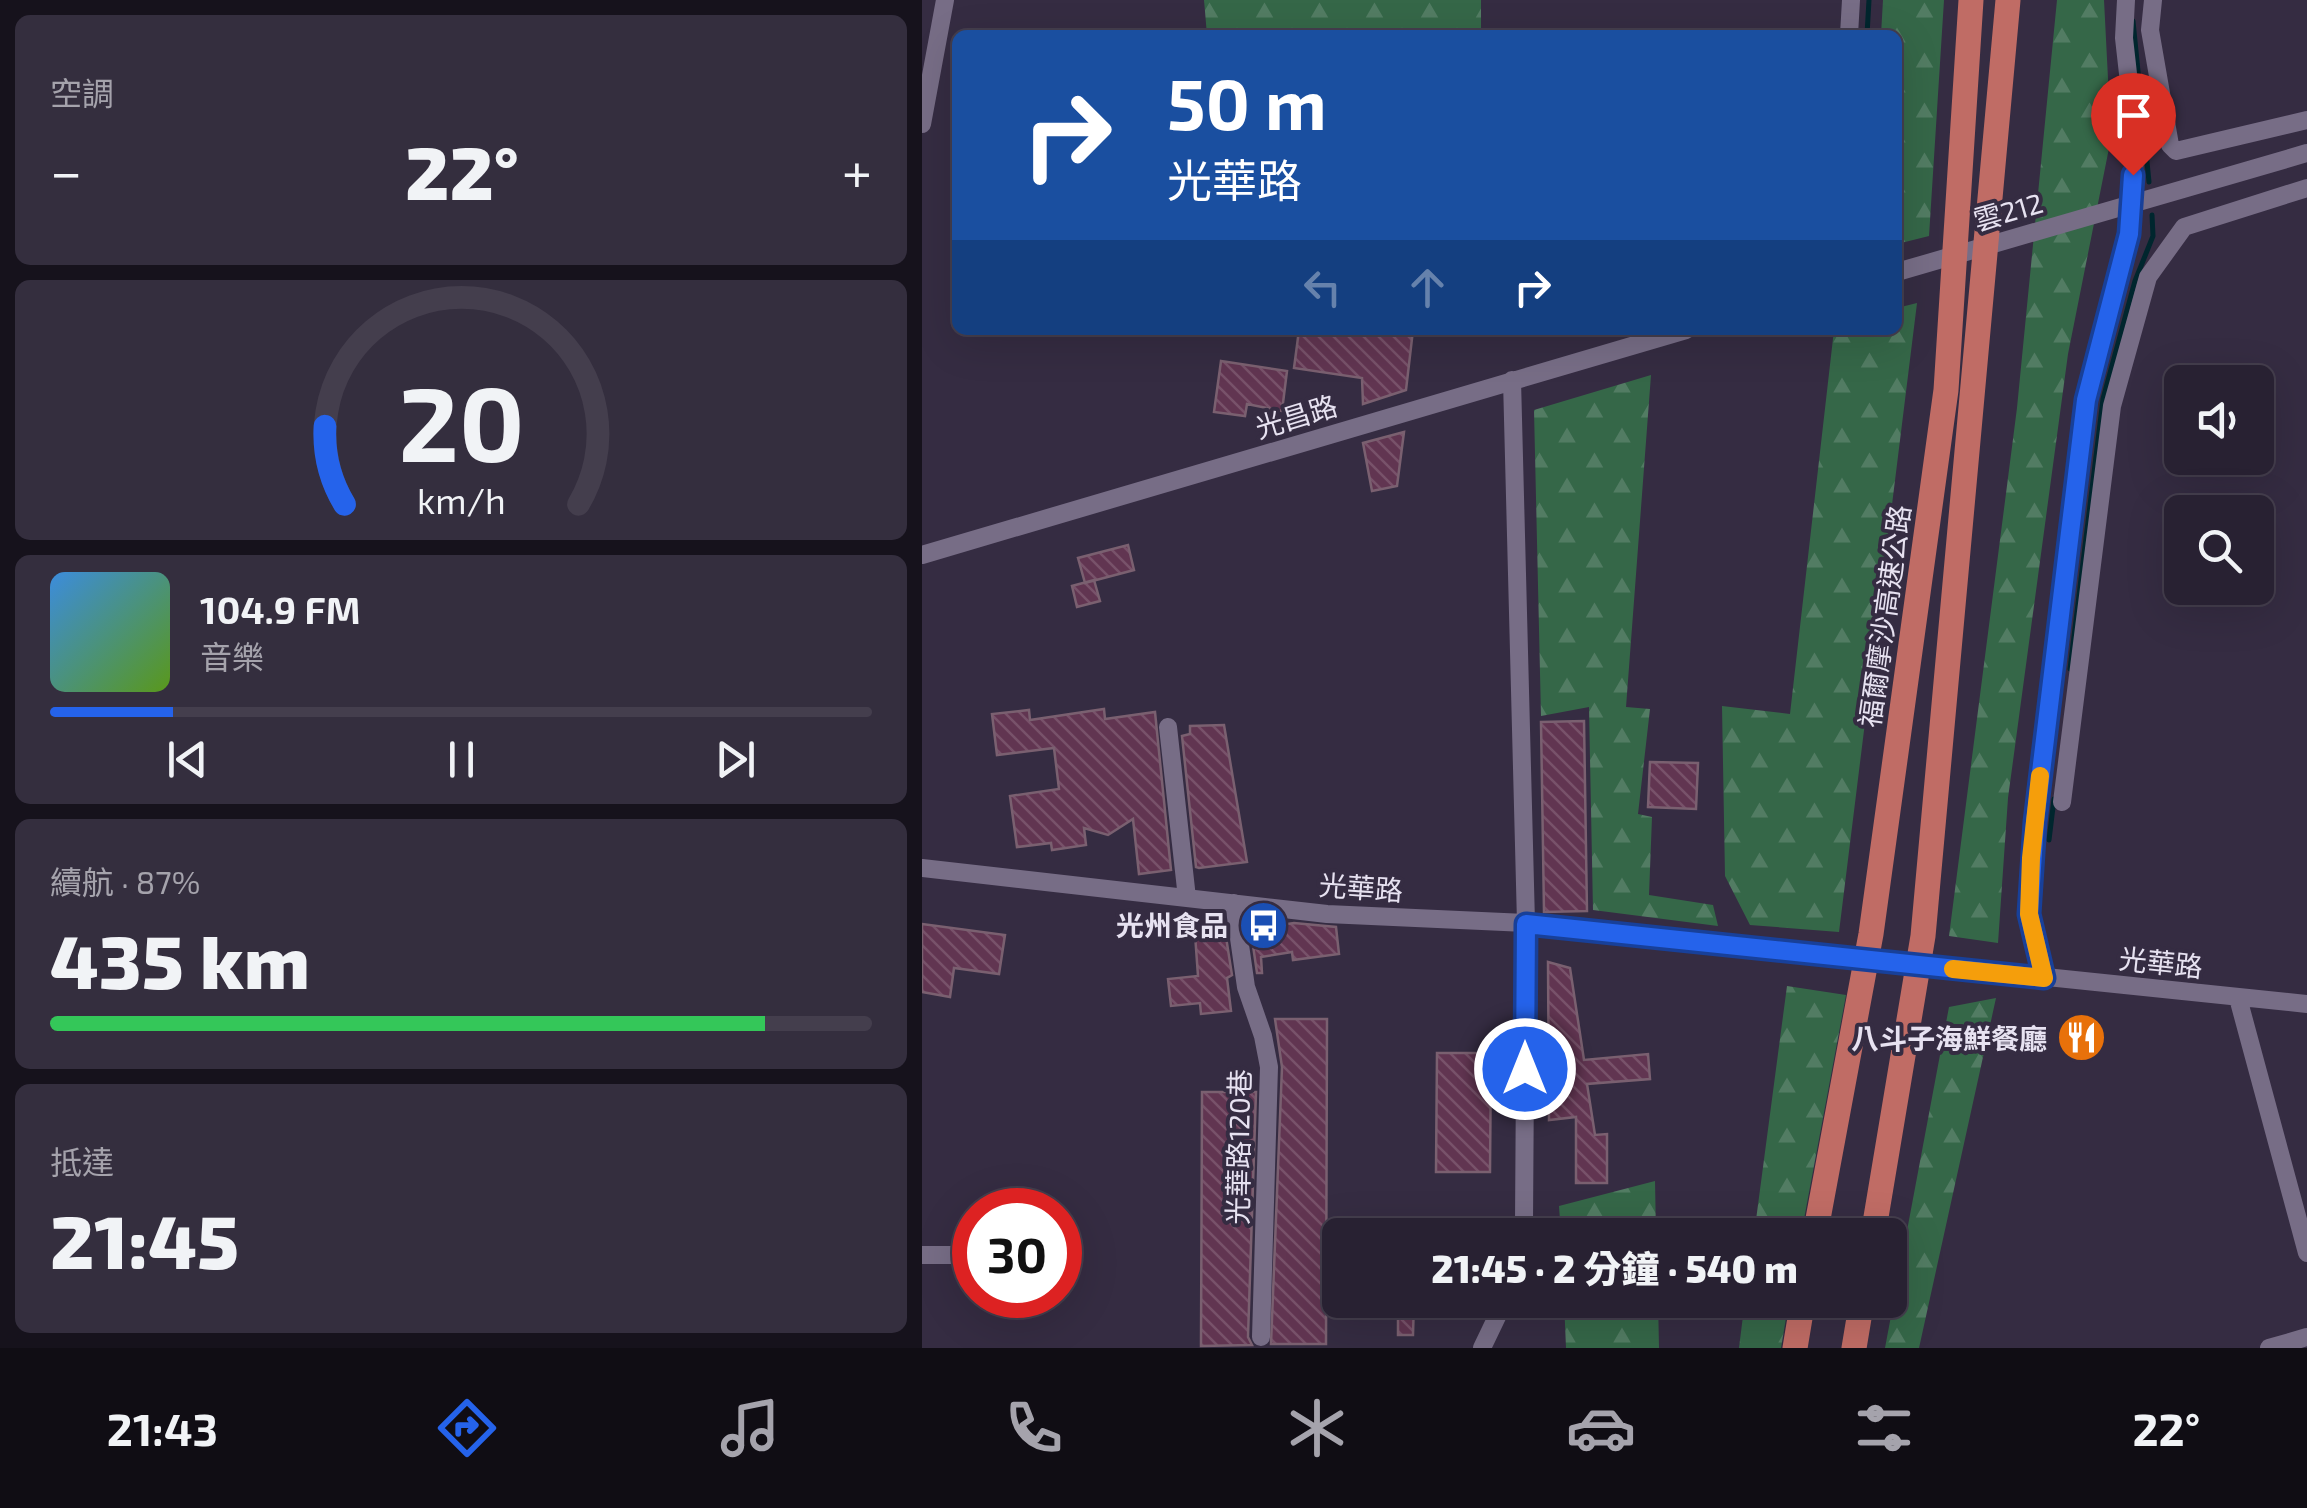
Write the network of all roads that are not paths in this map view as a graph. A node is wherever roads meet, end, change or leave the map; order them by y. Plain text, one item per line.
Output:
1 (945, 0) edge
2 (1851, 0) edge
3 (1971, 0) edge
4 (2008, 0) edge
5 (2126, 0) edge
6 (2153, 0) edge
7 (1849, 30) edge
8 (2306, 120) edge
9 (922, 124) edge
10 (2306, 153) edge
11 (2306, 188) edge
12 (2130, 204) junction
13 (1902, 271) edge
14 (1669, 335) edge
15 (1512, 380) junction
16 (2086, 400) junction
17 (2112, 406) junction
18 (922, 556) edge
19 (1168, 727) dead end
20 (2062, 802) dead end
21 (922, 868) edge
22 (1187, 898) junction
23 (1234, 903) junction
24 (1526, 924) junction
25 (2044, 978) junction
26 (2238, 998) junction
27 (2306, 1004) edge
28 (1524, 1218) edge
29 (1818, 1218) edge
30 (1876, 1218) edge
31 (2306, 1253) edge
32 (922, 1255) edge
33 (952, 1255) edge
34 (1496, 1318) edge
35 (1800, 1318) edge
36 (1859, 1318) edge
37 (1261, 1337) dead end
38 (2306, 1338) edge
39 (1482, 1348) edge
40 (1795, 1348) edge
41 (1854, 1348) edge
42 (2269, 1348) edge

1 - 9 street
2 - 7 street
3 - 29 highway, 福爾摩沙高速公路
4 - 30 highway
5 - 12 street
6 - 8 street
10 - 12 street, 雲212 / 雲212
11 - 17 street
12 - 13 street, 雲212 / 雲212
12 - 16 street
14 - 15 street, 光昌路
15 - 18 street, 光昌路
15 - 24 street
16 - 17 street
16 - 25 street
17 - 20 street
19 - 22 street
21 - 22 street, 光華路
22 - 23 street, 光華路
23 - 24 street, 光華路
23 - 37 street, 光華路120巷
24 - 25 street, 光華路
24 - 28 street
25 - 26 street, 光華路
26 - 27 street, 光華路
26 - 31 street
32 - 33 street
34 - 39 street
35 - 40 highway
36 - 41 highway
38 - 42 street

